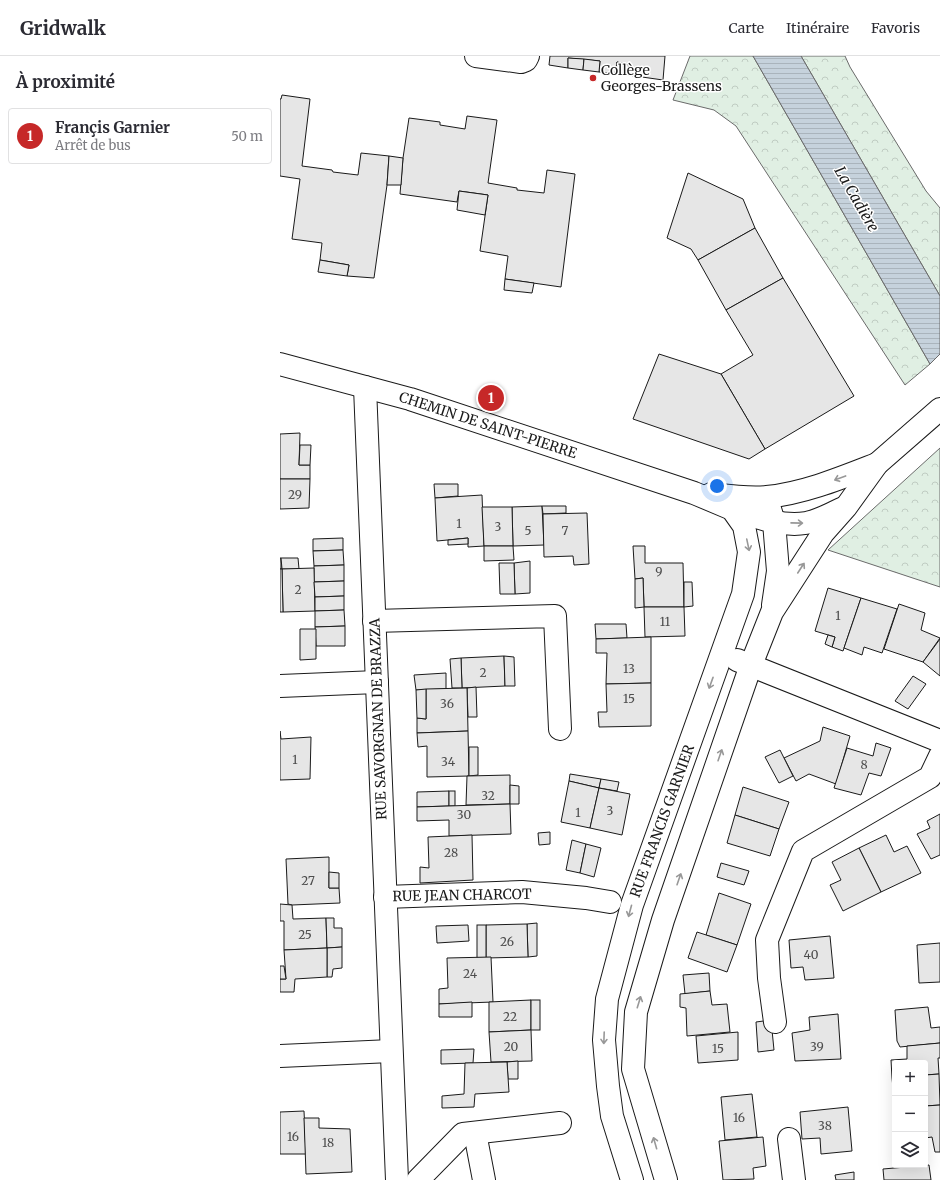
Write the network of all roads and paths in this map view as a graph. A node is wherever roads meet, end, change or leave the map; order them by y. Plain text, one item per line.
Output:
1 (476, 56) edge
2 (528, 56) edge
3 (280, 364) edge
4 (366, 386) junction
5 (934, 415) edge
6 (877, 464) junction
7 (694, 493) junction
8 (766, 497) junction
9 (846, 507) junction
10 (732, 509) junction
11 (774, 522) junction
12 (772, 612) junction
13 (374, 621) junction
14 (722, 654) junction
15 (751, 665) junction
16 (377, 682) junction
17 (280, 686) edge
18 (560, 729) dead end
19 (940, 741) edge
20 (940, 756) edge
21 (385, 897) junction
22 (610, 902) dead end
23 (775, 1022) dead end
24 (391, 1051) junction
25 (280, 1056) edge
26 (560, 1124) dead end
27 (475, 1133) junction
28 (789, 1139) dead end
29 (396, 1180) edge
30 (418, 1180) edge
31 (484, 1180) edge
32 (632, 1180) edge
33 (666, 1180) edge
34 (794, 1180) edge

1 - 2 street
3 - 4 street, CHEMIN DE SAINT-PIERRE
4 - 7 street, CHEMIN DE SAINT-PIERRE
4 - 13 street, RUE SAVORGNAN DE BRAZZA
5 - 6 street
6 -> 8 street
6 - 9 street
7 - 8 street
7 - 10 street
8 - 11 street
11 -> 9 street
12 -> 9 street
10 - 11 street
10 -> 14 street, RUE FRANCIS GARNIER
11 - 12 street
12 - 15 street
13 - 16 street, RUE SAVORGNAN DE BRAZZA
13 - 18 street
14 - 15 street
14 -> 32 street, RUE FRANCIS GARNIER
15 - 19 street
33 -> 15 street
16 - 17 street
16 - 21 street, RUE SAVORGNAN DE BRAZZA
20 - 23 street
21 - 22 street, RUE JEAN CHARCOT
21 - 24 street, RUE SAVORGNAN DE BRAZZA
24 - 25 street
24 - 29 street, RUE SAVORGNAN DE BRAZZA
26 - 27 street
27 - 30 street
27 - 31 street
28 - 34 street

